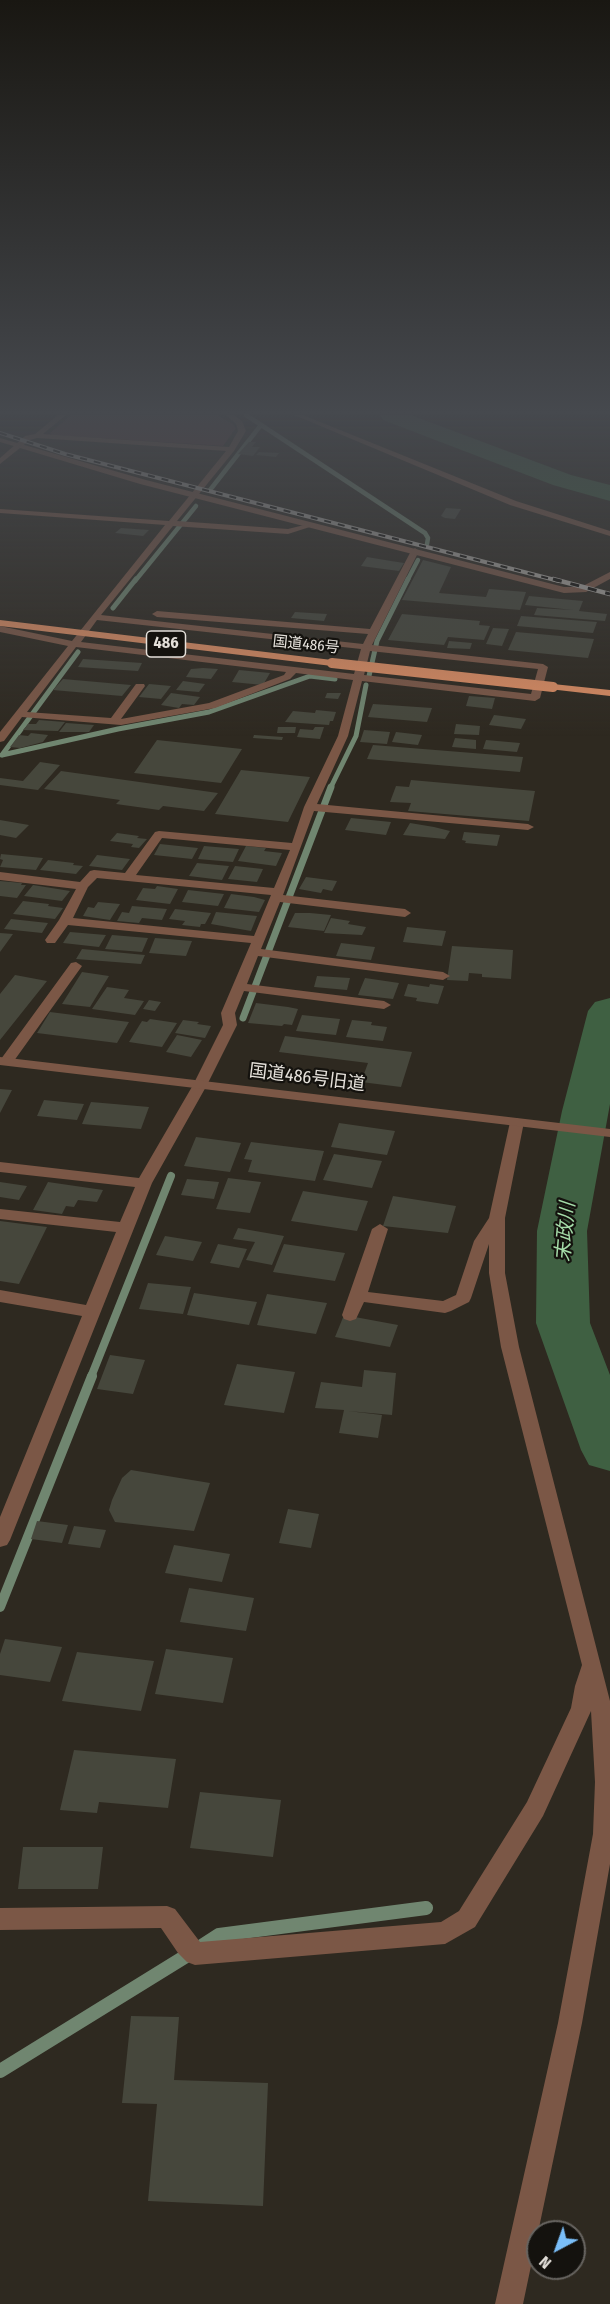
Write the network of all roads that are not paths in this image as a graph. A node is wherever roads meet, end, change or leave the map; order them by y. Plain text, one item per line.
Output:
1 (156, 523) edge
2 (302, 523) edge
3 (574, 523) edge
4 (178, 524) junction
5 (312, 525) junction
6 (610, 534) edge
7 (415, 551) junction
8 (610, 575) edge
9 (98, 613) junction
10 (0, 623) edge
11 (0, 629) edge
12 (372, 632) junction
13 (82, 633) junction
14 (74, 644) junction
15 (373, 648) junction
16 (294, 669) junction
17 (358, 677) junction
18 (140, 686) dead end
19 (610, 693) edge
20 (21, 715) junction
21 (113, 722) junction
22 (0, 739) edge
23 (319, 808) junction
24 (528, 827) dead end
25 (297, 847) junction
26 (0, 876) edge
27 (128, 877) junction
28 (84, 886) junction
29 (282, 897) junction
30 (405, 913) dead end
31 (65, 921) junction
32 (51, 940) dead end
33 (262, 950) junction
34 (76, 966) dead end
35 (443, 976) dead end
36 (250, 988) junction
37 (384, 1005) dead end
38 (3, 1061) edge
39 (200, 1085) junction
40 (517, 1122) junction
41 (610, 1133) edge
42 (0, 1167) edge
43 (144, 1183) junction
44 (0, 1214) edge
45 (497, 1218) junction
46 (126, 1228) junction
47 (380, 1229) dead end
48 (0, 1296) edge
49 (358, 1296) junction
50 (93, 1312) junction
51 (350, 1315) dead end
52 (0, 1540) edge
53 (592, 1665) junction
54 (0, 1919) edge
55 (509, 2304) edge

1 - 4 street
2 - 5 street
3 - 6 street
4 - 5 street
4 - 9 street
5 - 7 street
7 - 8 street
7 - 12 street
9 - 12 street
9 - 13 street
9 - 15 street
10 - 13 highway, 国道486号 / 486
11 - 14 street
12 - 15 street
13 - 14 street
13 - 19 highway, 国道486号 / 486, bridge
14 - 16 street
14 - 20 street
15 - 17 street
15 - 17 street
16 - 17 street
16 - 21 street
17 - 23 street
18 - 21 street
20 - 21 street
20 - 22 street
23 - 24 street
23 - 25 street
25 - 27 street
25 - 29 street
26 - 28 street
27 - 28 street
27 - 29 street
28 - 31 street
29 - 30 street
29 - 33 street
31 - 32 street
31 - 33 street
33 - 35 street
33 - 36 street
34 - 38 street
36 - 37 street
36 - 39 street
38 - 39 street, 国道486号旧道
39 - 40 street, 国道486号旧道
39 - 43 street
40 - 41 street, 国道486号旧道
40 - 45 street
42 - 43 street
43 - 46 street
44 - 46 street
45 - 49 street
45 - 53 street
46 - 50 street
47 - 49 street
48 - 50 street
49 - 51 street
50 - 52 street
53 - 54 street
53 - 55 street

